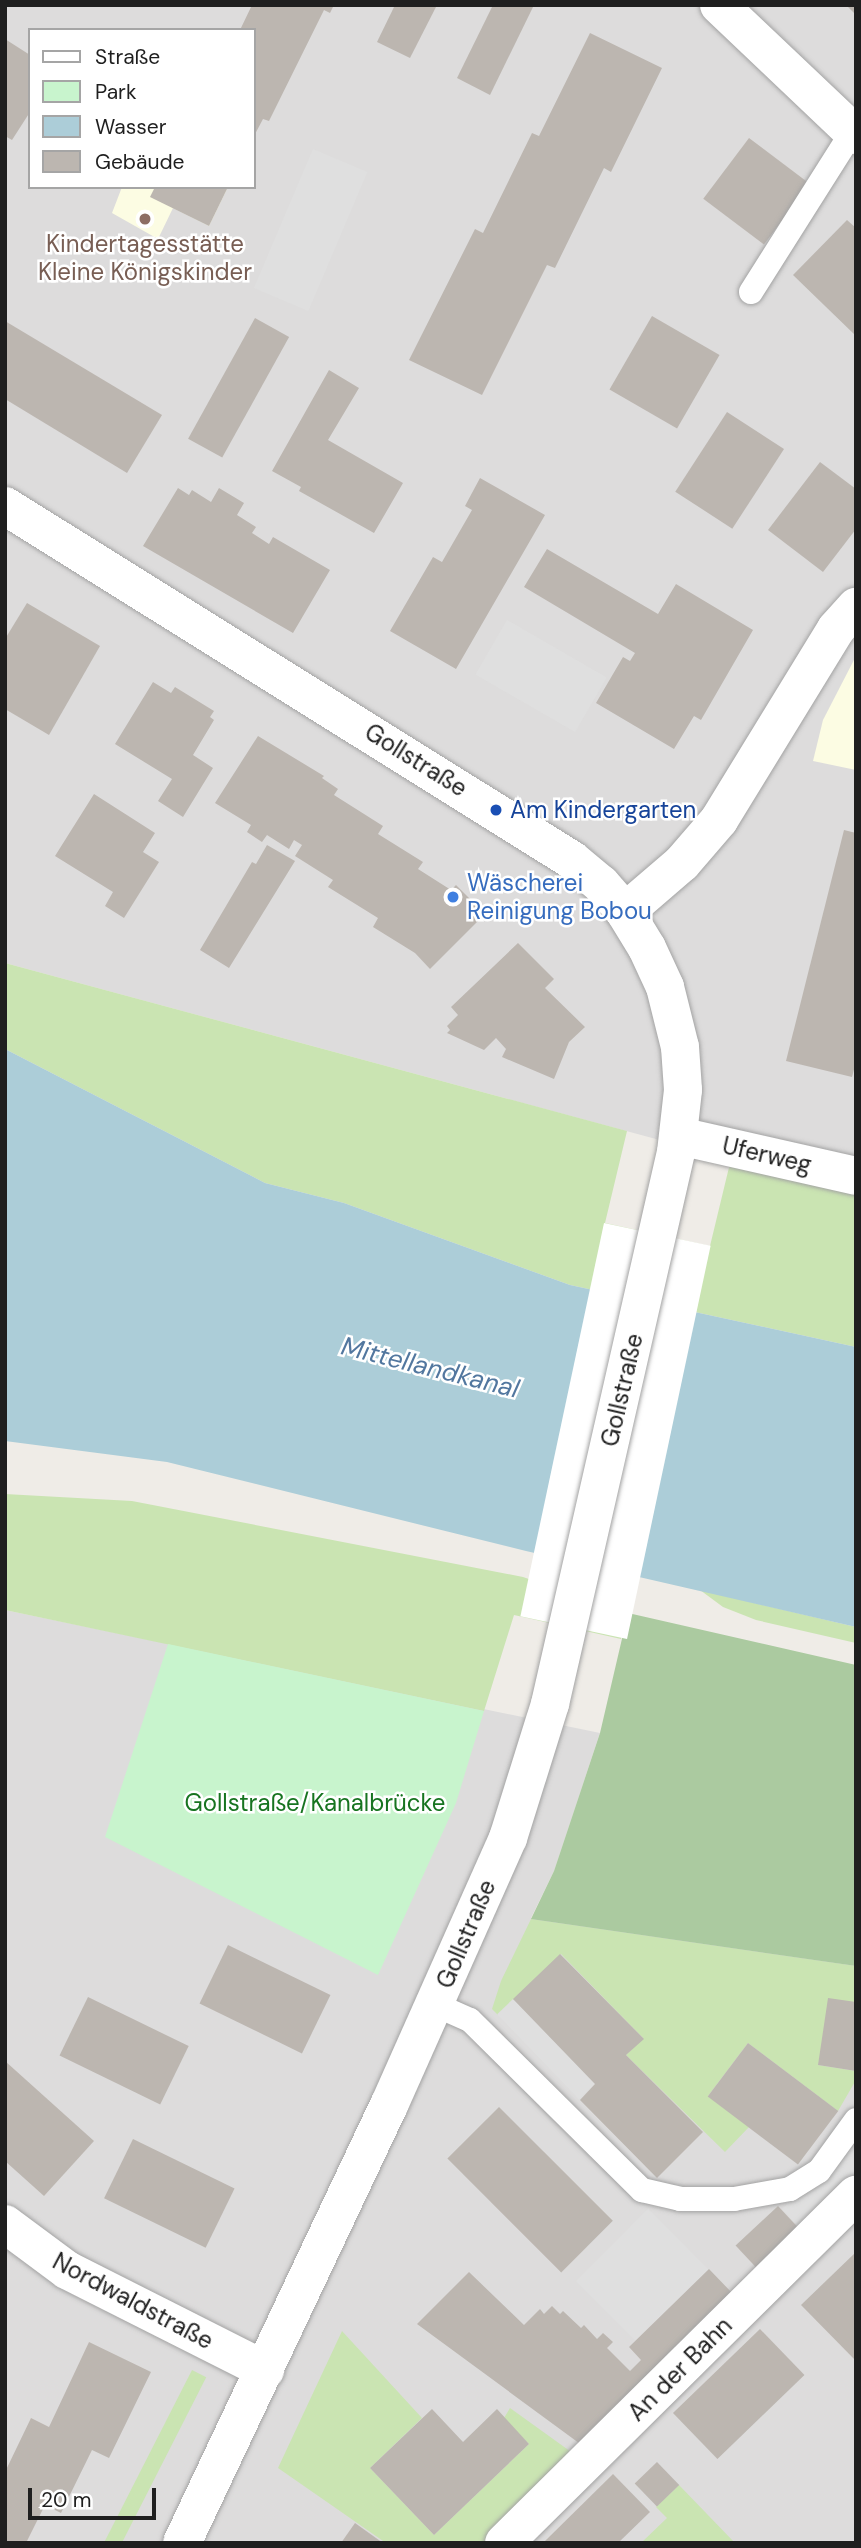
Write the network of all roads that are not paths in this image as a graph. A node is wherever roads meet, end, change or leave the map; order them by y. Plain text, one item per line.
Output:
1 (719, 5) edge
2 (854, 134) edge
3 (751, 292) dead end
4 (5, 506) edge
5 (856, 607) edge
6 (625, 912) junction
7 (679, 1136) junction
8 (856, 1176) edge
9 (436, 2005) junction
10 (856, 2120) edge
11 (856, 2195) edge
12 (5, 2224) edge
13 (265, 2370) junction
14 (182, 2543) edge
15 (504, 2543) edge

1 - 2 street
2 - 3 lane
4 - 6 street, Gollstraße
5 - 6 street
6 - 7 street, Gollstraße
7 - 8 street, Uferweg
7 - 9 street, Gollstraße
9 - 10 lane
9 - 13 street, Gollstraße
11 - 15 street, An der Bahn
12 - 13 street, Nordwaldstraße
13 - 14 street, Gollstraße

